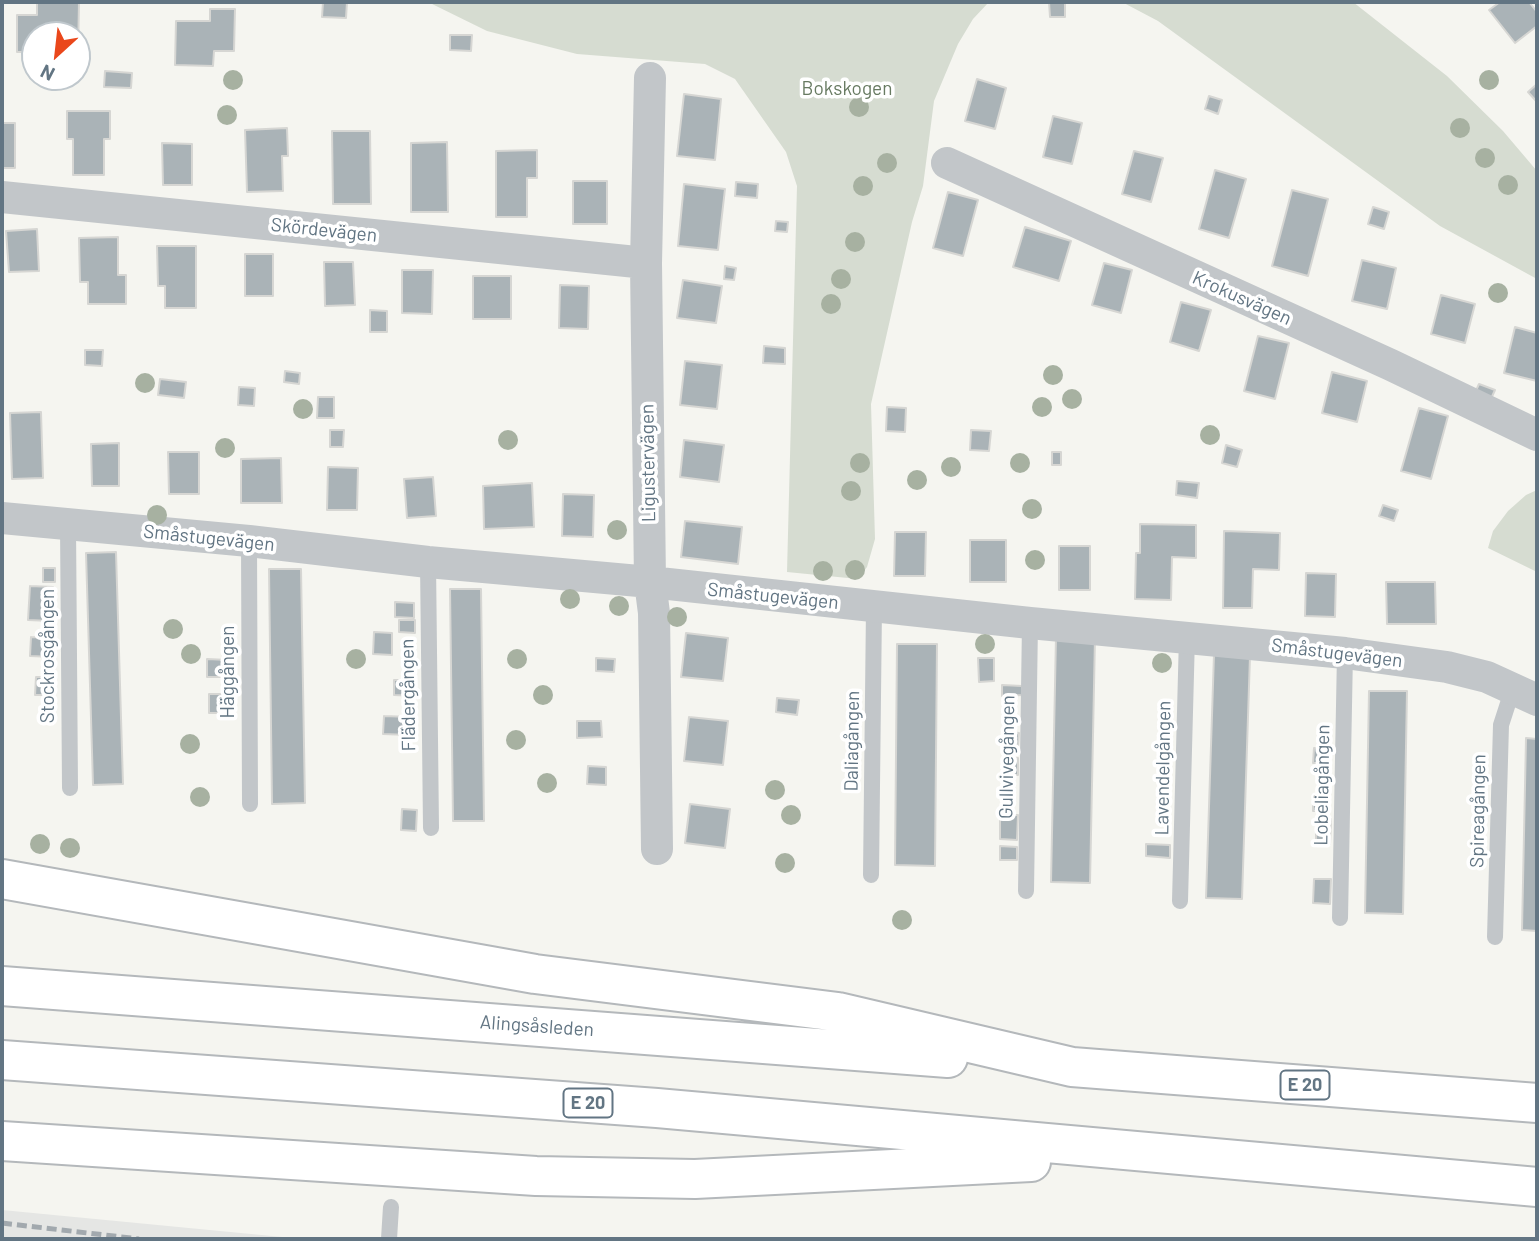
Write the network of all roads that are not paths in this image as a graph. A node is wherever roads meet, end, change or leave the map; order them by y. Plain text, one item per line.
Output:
1 (650, 78) dead end
2 (947, 163) dead end
3 (2, 197) edge
4 (646, 263) junction
5 (1537, 435) edge
6 (2, 518) edge
7 (68, 524) junction
8 (249, 541) junction
9 (428, 562) junction
10 (650, 582) junction
11 (874, 607) junction
12 (1030, 623) junction
13 (1187, 636) junction
14 (1345, 653) junction
15 (1525, 694) edge
16 (70, 788) dead end
17 (250, 804) dead end
18 (431, 828) dead end
19 (657, 849) dead end
20 (871, 875) dead end
21 (2, 879) edge
22 (1026, 891) dead end
23 (1180, 901) dead end
24 (1340, 918) dead end
25 (1495, 937) dead end
26 (2, 986) edge
27 (2, 1060) edge
28 (1072, 1067) junction
29 (1537, 1103) edge
30 (3, 1141) edge
31 (1173, 1155) junction
32 (1537, 1187) edge
33 (391, 1207) dead end
34 (388, 1239) edge

1 - 4 street, Ligustervägen
2 - 5 street, Krokusvägen
3 - 4 street, Skördevägen
4 - 10 street, Ligustervägen
6 - 7 street, Småstugevägen
7 - 8 street, Småstugevägen
7 - 16 lane, Stockrosgången
8 - 9 street, Småstugevägen
8 - 17 lane, Häggången
9 - 10 street, Småstugevägen
9 - 18 lane, Flädergången
10 - 11 street, Småstugevägen
10 - 19 street, Ligustervägen
11 - 12 street, Småstugevägen
11 - 20 lane, Daliagången
12 - 13 street, Småstugevägen
12 - 22 lane, Gullvivegången
13 - 14 street, Småstugevägen
13 - 23 lane, Lavendelgången
14 - 15 street, Småstugevägen
14 - 24 lane, Lobeliagången
15 - 25 lane, Spireagången
21 - 28 highway
26 - 28 highway, Alingsåsleden / E 20
27 - 31 highway, E 20
28 - 29 highway, E 20
30 - 31 highway
31 - 32 highway, E 20
33 - 34 lane

